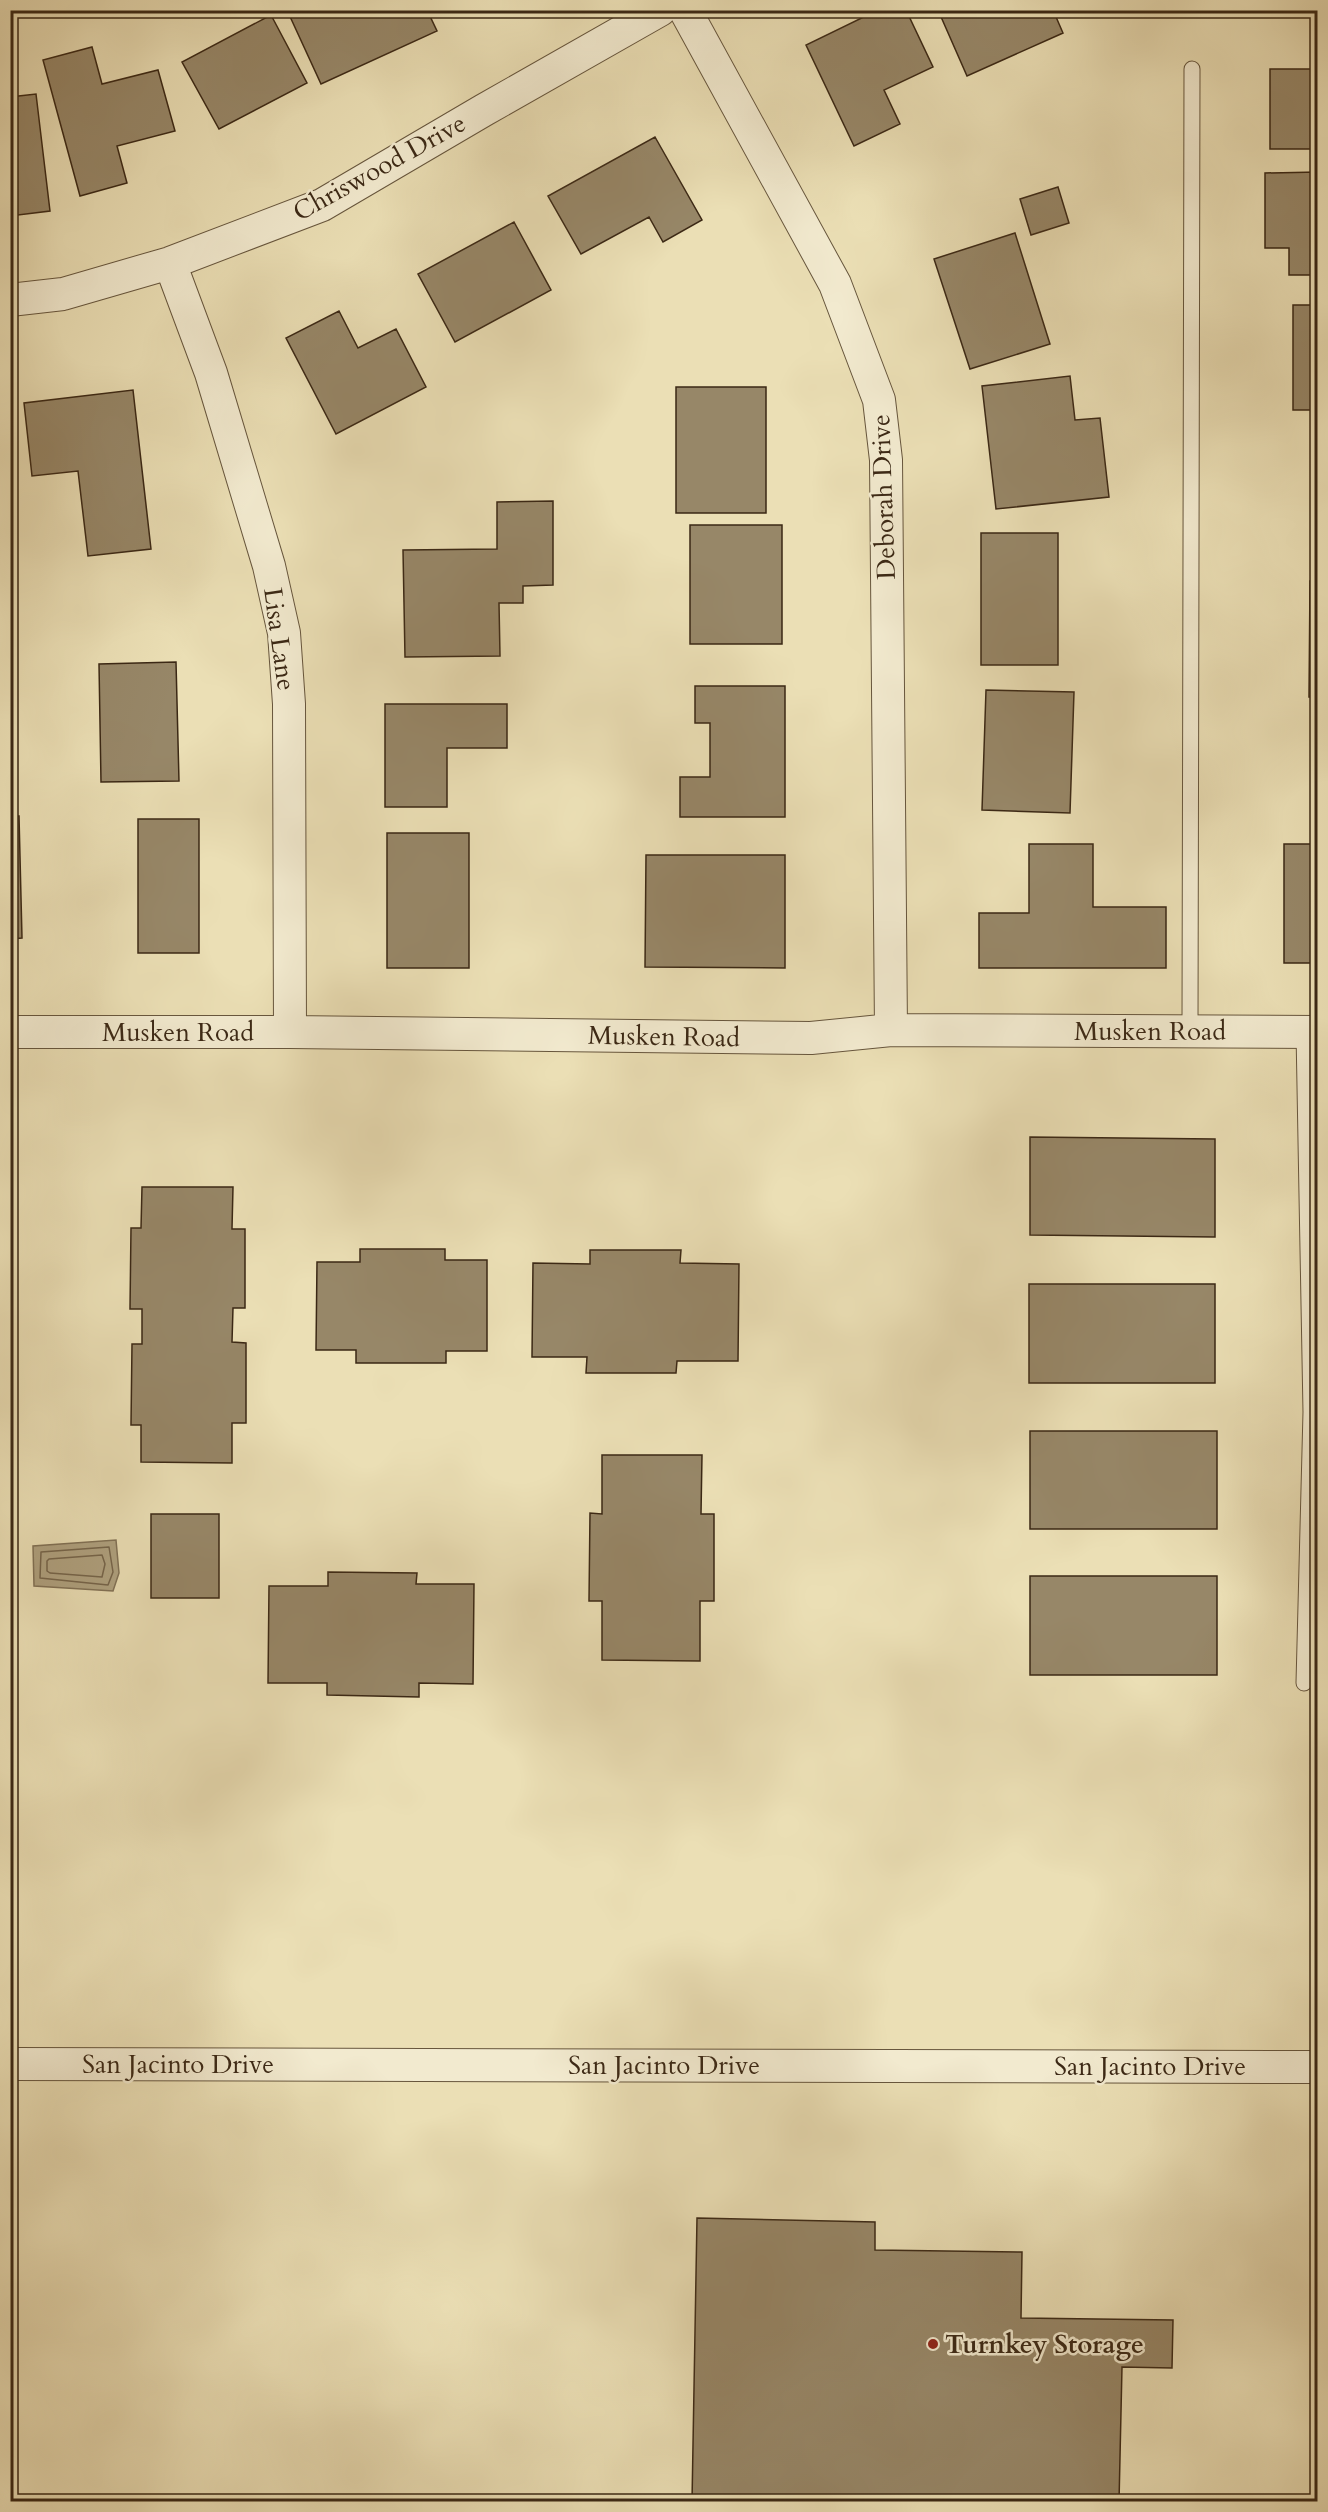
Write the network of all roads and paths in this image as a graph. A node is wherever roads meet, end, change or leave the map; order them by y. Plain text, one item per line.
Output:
1 (660, 10) edge
2 (685, 10) edge
3 (1192, 69) dead end
4 (170, 263) junction
5 (10, 300) edge
6 (891, 1030) junction
7 (1190, 1031) junction
8 (10, 1032) edge
9 (290, 1032) junction
10 (1311, 1032) edge
11 (1314, 1412) edge
12 (1313, 1521) edge
13 (1304, 1683) dead end
14 (10, 2064) edge
15 (1317, 2067) edge

1 - 4 street, Chriswood Drive
2 - 6 street, Deborah Drive
3 - 7 lane
4 - 5 street, Chriswood Drive
4 - 9 street, Lisa Lane
6 - 7 street, Musken Road
6 - 9 street, Musken Road
7 - 10 street, Musken Road
8 - 9 street, Musken Road
10 - 11 lane
11 - 12 lane
12 - 13 lane
14 - 15 street, San Jacinto Drive

